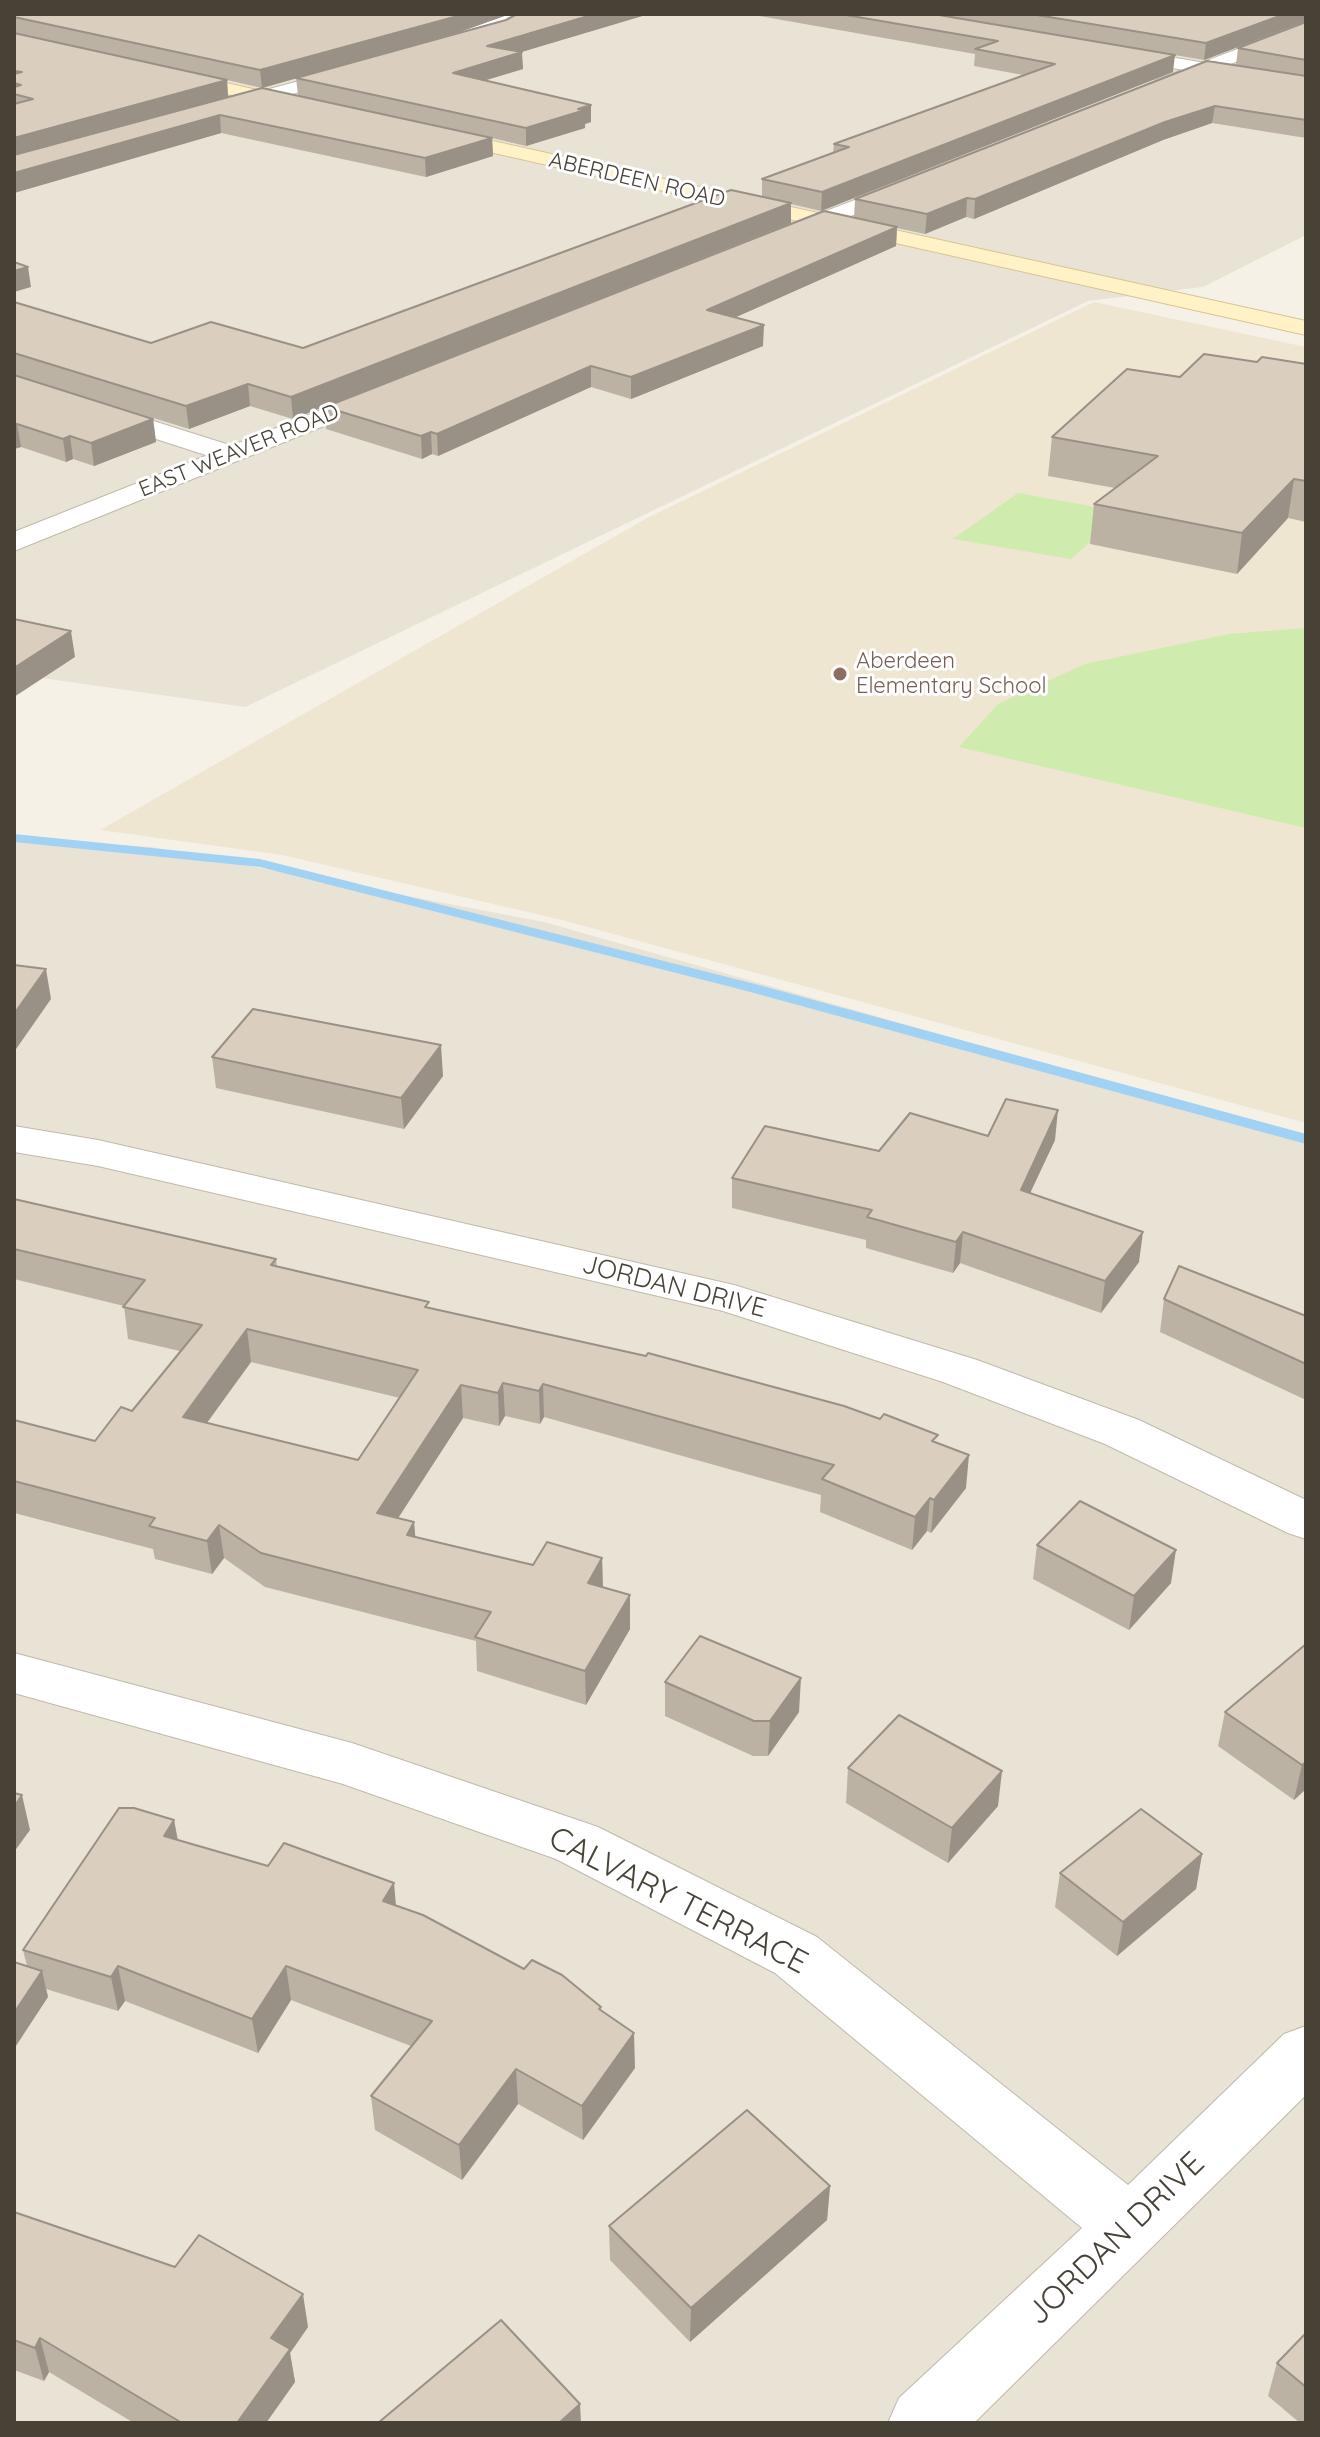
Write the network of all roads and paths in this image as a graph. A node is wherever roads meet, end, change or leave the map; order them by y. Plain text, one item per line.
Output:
1 (533, 14) edge
2 (1306, 28) edge
3 (420, 45) edge
4 (1098, 45) edge
5 (360, 54) edge
6 (378, 64) edge
7 (1212, 64) junction
8 (152, 72) edge
9 (1306, 75) edge
10 (1306, 86) edge
11 (229, 89) junction
12 (1144, 92) edge
13 (263, 96) junction
14 (183, 102) edge
15 (324, 110) edge
16 (204, 113) edge
17 (415, 130) edge
18 (923, 180) edge
19 (821, 221) junction
20 (766, 242) edge
21 (1306, 328) edge
22 (14, 385) edge
23 (404, 385) edge
24 (230, 454) junction
25 (14, 542) edge
26 (14, 1139) edge
27 (1306, 1521) edge
28 (14, 1673) edge
29 (1306, 2053) edge
30 (1130, 2227) junction
31 (924, 2423) edge

1 - 3 street
2 - 7 street
4 - 7 street
5 - 11 street
6 - 13 street
7 - 9 street
7 - 10 street
7 - 12 street
8 - 11 main road
11 - 13 main road
11 - 14 street
13 - 15 main road
13 - 16 street
17 - 19 main road, ABERDEEN ROAD
18 - 19 street
19 - 20 street
19 - 21 main road, ABERDEEN ROAD
22 - 24 street
23 - 24 street, EAST WEAVER ROAD
24 - 25 street, EAST WEAVER ROAD
26 - 27 street, JORDAN DRIVE
28 - 30 street, CALVARY TERRACE
29 - 30 street, JORDAN DRIVE
30 - 31 street, JORDAN DRIVE

